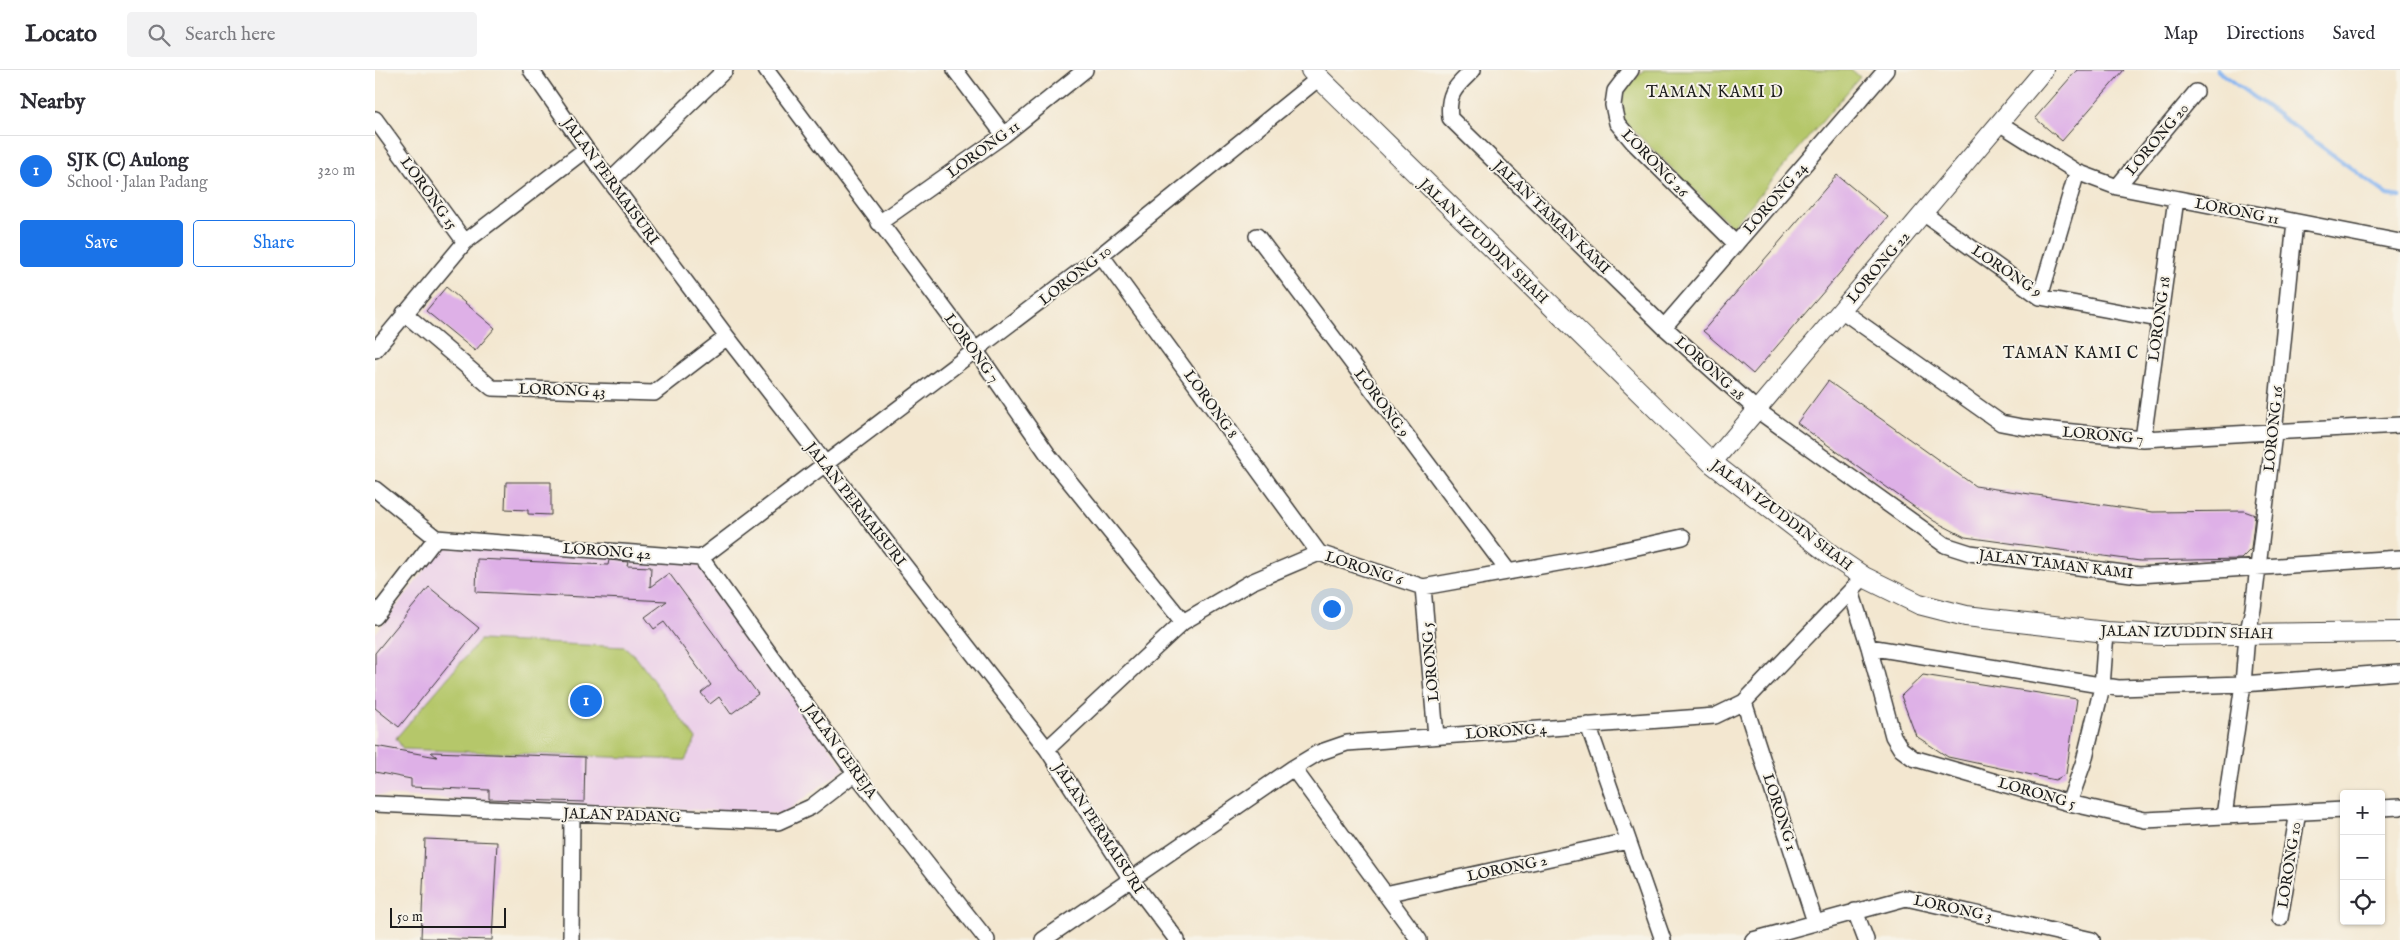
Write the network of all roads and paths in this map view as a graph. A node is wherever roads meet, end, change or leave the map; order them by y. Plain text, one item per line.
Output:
1 (531, 70) edge
2 (725, 70) edge
3 (766, 70) edge
4 (955, 70) edge
5 (1085, 70) edge
6 (1473, 70) edge
7 (1631, 70) edge
8 (2044, 70) edge
9 (1880, 72) edge
10 (1315, 74) edge
11 (2196, 92) dead end
12 (375, 119) edge
13 (1999, 123) junction
14 (1004, 135) junction
15 (586, 149) junction
16 (2077, 172) junction
17 (610, 181) junction
18 (2117, 187) junction
19 (2175, 199) junction
20 (1923, 213) junction
21 (2295, 222) junction
22 (879, 223) junction
23 (1257, 236) dead end
24 (465, 242) junction
25 (2400, 242) edge
26 (1736, 244) junction
27 (1101, 255) junction
28 (2040, 297) junction
29 (1841, 310) junction
30 (404, 313) junction
31 (2158, 319) junction
32 (1664, 327) junction
33 (727, 337) junction
34 (375, 350) edge
35 (976, 351) junction
36 (1757, 410) junction
37 (2400, 425) edge
38 (2274, 433) junction
39 (2143, 439) junction
40 (1712, 463) junction
41 (825, 464) junction
42 (375, 489) edge
43 (1683, 537) dead end
44 (436, 538) junction
45 (1319, 553) junction
46 (701, 558) junction
47 (2400, 558) edge
48 (2256, 569) junction
49 (1508, 571) junction
50 (1858, 584) junction
51 (1423, 587) junction
52 (375, 617) edge
53 (1183, 622) junction
54 (2106, 632) junction
55 (2400, 632) edge
56 (2247, 635) junction
57 (1869, 648) junction
58 (2400, 672) edge
59 (2243, 684) junction
60 (2101, 687) junction
61 (1745, 702) junction
62 (1588, 725) junction
63 (1436, 736) junction
64 (1047, 749) junction
65 (1293, 768) junction
66 (855, 773) junction
67 (2069, 803) junction
68 (375, 804) edge
69 (2400, 807) edge
70 (2385, 808) edge
71 (2340, 810) edge
72 (2297, 812) junction
73 (572, 813) junction
74 (2223, 816) junction
75 (1628, 841) junction
76 (1130, 878) junction
77 (1385, 894) junction
78 (1855, 911) junction
79 (2280, 918) dead end
80 (1815, 922) junction
81 (571, 940) edge
82 (987, 940) edge
83 (1043, 940) edge
84 (1177, 940) edge
85 (1419, 940) edge
86 (1663, 940) edge
87 (1753, 940) edge
88 (1866, 940) edge
89 (2092, 940) edge

1 - 15 street, JALAN PERMAISURI
2 - 17 street
3 - 22 street, LORONG 7
4 - 14 street
5 - 14 street, LORONG 11
6 - 32 street, JALAN TAMAN KAMI
7 - 26 street, LORONG 26
8 - 13 street, LORONG 22
9 - 26 street, LORONG 24
10 - 27 street, LORONG 10
10 - 40 main road, JALAN IZUDDIN SHAH
11 - 18 street, LORONG 20
12 - 24 street, LORONG 15
13 - 16 street, LORONG 11
13 - 20 street, LORONG 22
14 - 22 street, LORONG 11
15 - 17 street, JALAN PERMAISURI
15 - 24 street
16 - 18 street, LORONG 11
16 - 28 street
17 - 33 street, JALAN PERMAISURI
18 - 19 street, LORONG 11
19 - 21 street, LORONG 11
19 - 31 street, LORONG 18
20 - 28 street, LORONG 9
20 - 29 street, LORONG 22
21 - 25 street, LORONG 11
21 - 38 street, LORONG 16
22 - 35 street, LORONG 7
23 - 49 street, LORONG 9
24 - 30 street
26 - 32 street, LORONG 24
27 - 35 street, LORONG 10
27 - 45 street, LORONG 8
28 - 31 street, LORONG 9
29 - 36 street, LORONG 22
29 - 39 street, LORONG 7
30 - 33 street, LORONG 43
30 - 34 street
31 - 39 street, LORONG 18
32 - 36 street, LORONG 28
33 - 41 street, JALAN PERMAISURI
35 - 41 street, LORONG 10
35 - 53 street, LORONG 7
36 - 40 street, LORONG 22
36 - 48 street, JALAN TAMAN KAMI
37 - 38 street, LORONG 7
38 - 39 street, LORONG 7
38 - 48 street, LORONG 16
40 - 50 main road, JALAN IZUDDIN SHAH
41 - 46 street
41 - 64 street, JALAN PERMAISURI
42 - 44 street
43 - 49 street, LORONG 6
44 - 46 street, LORONG 42
44 - 52 street
45 - 51 street, LORONG 6
45 - 53 street, LORONG 6
46 - 66 street, JALAN GEREJA
47 - 48 street, JALAN TAMAN KAMI
48 - 56 street, LORONG 16
49 - 51 street, LORONG 6
50 - 54 main road, JALAN IZUDDIN SHAH
50 - 57 street, LORONG 5
50 - 61 street, LORONG 4
51 - 63 street, LORONG 5
53 - 64 street, LORONG 6
54 - 56 main road, JALAN IZUDDIN SHAH
54 - 60 street
55 - 56 main road, JALAN IZUDDIN SHAH
56 - 59 street, LORONG 16
57 - 60 street
57 - 67 street, LORONG 5
58 - 59 street
59 - 60 street
59 - 74 street, LORONG 16
60 - 67 street
61 - 62 street, LORONG 4
61 - 80 street, LORONG 1
62 - 63 street, LORONG 4
62 - 75 street
63 - 65 street, LORONG 4
64 - 76 street, JALAN PERMAISURI
65 - 76 street, LORONG 4
65 - 77 street
66 - 73 street, JALAN PADANG
66 - 82 street, JALAN GEREJA
67 - 74 street, LORONG 5
68 - 73 street, JALAN PADANG
69 - 70 street
71 - 72 street, LORONG 5
72 - 74 street, LORONG 5
72 - 79 street, LORONG 10
73 - 81 street
75 - 77 street, LORONG 2
75 - 86 street
76 - 83 street, LORONG 4
76 - 84 street, JALAN PERMAISURI
77 - 85 street
78 - 80 street, LORONG 3
78 - 88 street
78 - 89 street, LORONG 3
80 - 87 street, LORONG 3

